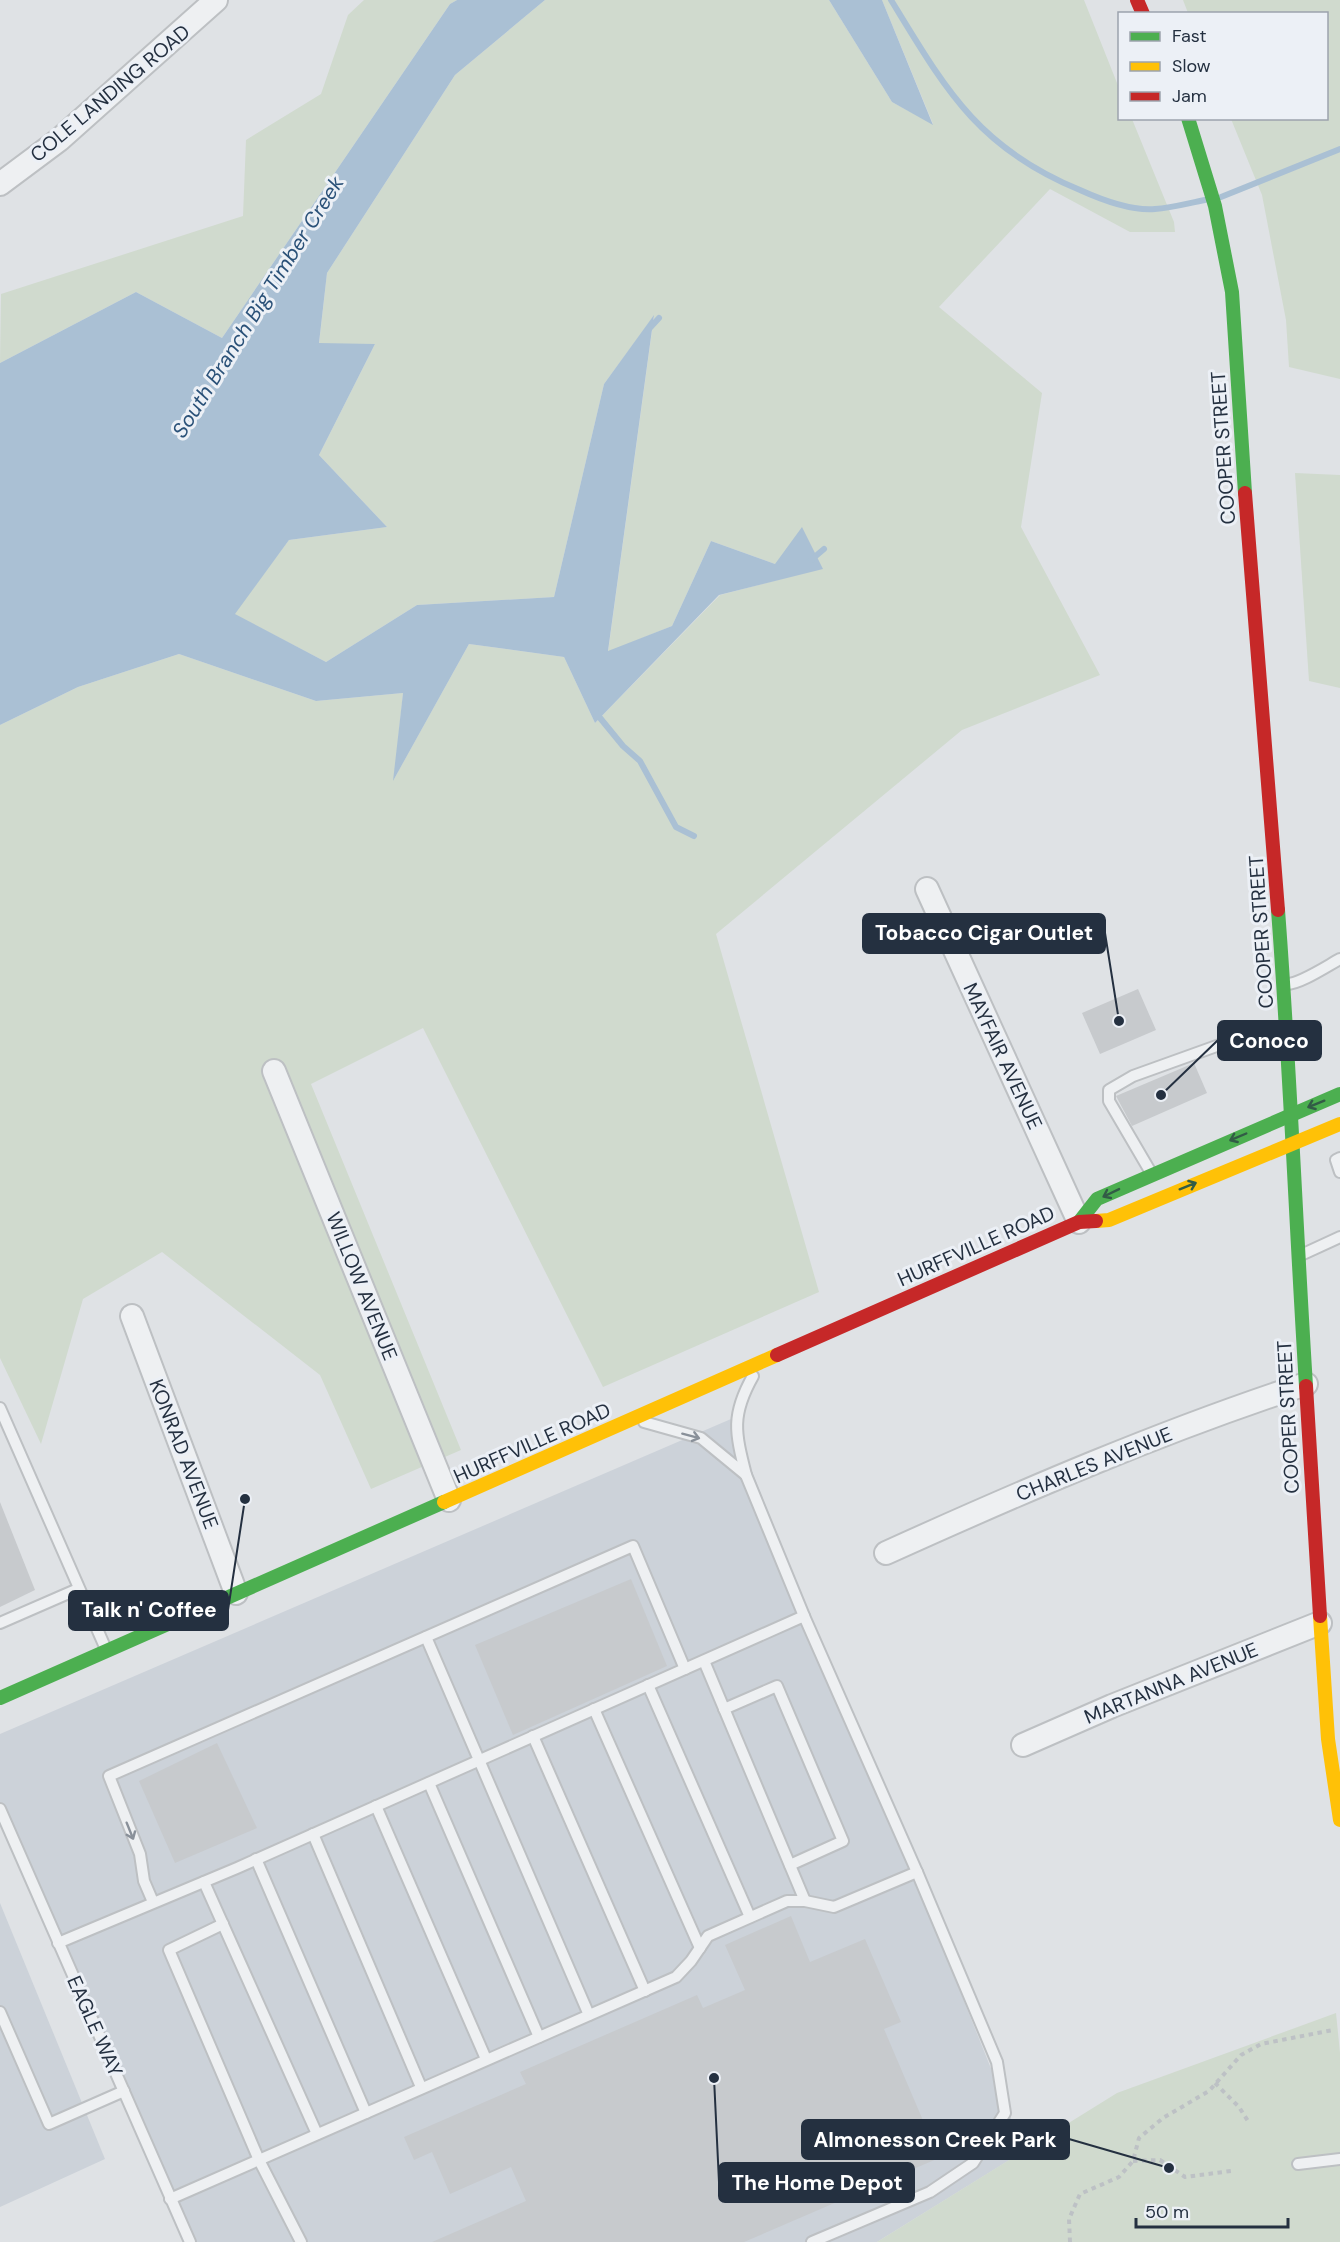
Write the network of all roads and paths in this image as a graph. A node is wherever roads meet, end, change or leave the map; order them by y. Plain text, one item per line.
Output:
1 (216, 0) edge
2 (1189, 120) edge
3 (0, 184) edge
4 (927, 890) dead end
5 (1340, 959) edge
6 (1284, 984) junction
7 (1288, 1034) junction
8 (274, 1071) dead end
9 (1340, 1094) edge
10 (1292, 1114) junction
11 (1340, 1124) edge
12 (1291, 1144) junction
13 (1340, 1158) edge
14 (1340, 1172) edge
15 (1151, 1173) junction
16 (1078, 1222) junction
17 (1340, 1236) edge
18 (1298, 1256) junction
19 (132, 1316) dead end
20 (760, 1364) junction
21 (1306, 1384) junction
22 (0, 1407) edge
23 (635, 1419) junction
24 (746, 1475) junction
25 (449, 1500) junction
26 (885, 1553) dead end
27 (78, 1589) junction
28 (237, 1593) junction
29 (804, 1616) junction
30 (0, 1623) edge
31 (1320, 1623) junction
32 (426, 1637) junction
33 (107, 1650) junction
34 (704, 1661) junction
35 (684, 1669) junction
36 (648, 1685) junction
37 (0, 1698) edge
38 (594, 1709) junction
39 (724, 1709) junction
40 (533, 1736) junction
41 (1023, 1745) dead end
42 (479, 1761) junction
43 (429, 1783) junction
44 (376, 1806) junction
45 (0, 1809) edge
46 (1340, 1815) edge
47 (1340, 1821) edge
48 (313, 1834) junction
49 (256, 1859) junction
50 (790, 1864) junction
51 (917, 1872) junction
52 (204, 1882) junction
53 (805, 1901) junction
54 (153, 1902) junction
55 (750, 1917) junction
56 (223, 1924) junction
57 (58, 1943) junction
58 (700, 1948) junction
59 (645, 1990) junction
60 (0, 2012) edge
61 (589, 2015) junction
62 (1334, 2030) dead end
63 (539, 2037) junction
64 (486, 2059) junction
65 (1215, 2083) junction
66 (421, 2087) junction
67 (124, 2091) junction
68 (366, 2113) junction
69 (1248, 2121) dead end
70 (317, 2134) junction
71 (1340, 2159) edge
72 (260, 2160) junction
73 (1133, 2161) junction
74 (1298, 2164) dead end
75 (1231, 2171) dead end
76 (171, 2199) junction
77 (189, 2242) edge
78 (301, 2242) edge
79 (812, 2242) edge
80 (1070, 2242) edge

1 - 3 street, COLE LANDING ROAD
2 - 6 main road, COOPER STREET
4 - 16 street, MAYFAIR AVENUE
5 - 6 lane
6 - 7 main road, COOPER STREET
7 - 10 main road, COOPER STREET
7 - 15 lane
8 - 25 street, WILLOW AVENUE
9 -> 10 main road, HURFFVILLE ROAD
10 - 12 main road, COOPER STREET
10 -> 15 main road, HURFFVILLE ROAD
11 - 12 main road, HURFFVILLE ROAD
16 -> 12 main road, HURFFVILLE ROAD
12 - 18 main road, COOPER STREET
13 - 14 lane
15 -> 16 main road, HURFFVILLE ROAD
16 - 20 main road, HURFFVILLE ROAD
17 - 18 lane
18 - 21 main road, COOPER STREET
19 - 28 street, KONRAD AVENUE
20 - 23 main road, HURFFVILLE ROAD
20 - 24 lane
21 - 26 street, CHARLES AVENUE
21 - 31 main road, COOPER STREET
22 - 27 lane
23 -> 24 lane
23 - 25 main road, HURFFVILLE ROAD
24 - 29 lane
25 - 28 main road, HURFFVILLE ROAD
27 - 30 lane
27 - 33 lane
28 - 33 main road, HURFFVILLE ROAD
29 - 34 lane
29 - 51 lane
31 - 41 street, MARTANNA AVENUE
31 - 46 main road, COOPER STREET
32 - 35 lane
32 - 42 lane
32 -> 54 lane
33 - 37 main road, HURFFVILLE ROAD
34 - 35 lane
34 - 39 lane
35 - 36 lane
36 - 38 lane
36 - 55 lane
38 - 40 lane
38 - 58 lane
39 - 50 lane
39 - 50 lane
40 - 42 lane
40 - 59 lane
42 - 43 lane
42 - 61 lane
43 - 44 lane
43 - 63 lane
44 - 48 lane
44 - 64 lane
45 - 57 lane, EAGLE WAY
46 - 47 main road, COOPER STREET
48 - 49 lane
48 - 66 lane
49 - 52 lane
49 - 68 lane
50 - 53 lane
51 - 53 lane
51 - 79 lane
52 - 54 lane
52 - 56 lane
53 - 55 lane
54 - 57 lane
55 - 58 lane
56 - 70 lane
56 - 72 lane
57 - 67 lane, EAGLE WAY
58 - 59 lane
59 - 61 lane
60 - 67 lane
61 - 63 lane
62 - 65 path
63 - 64 lane
64 - 66 lane
65 - 69 path
65 - 73 path
66 - 68 lane
67 - 76 lane, EAGLE WAY
68 - 70 lane
70 - 72 lane
71 - 74 lane
72 - 76 lane
72 - 78 lane
73 - 75 path
73 - 80 path
76 - 77 lane, EAGLE WAY

